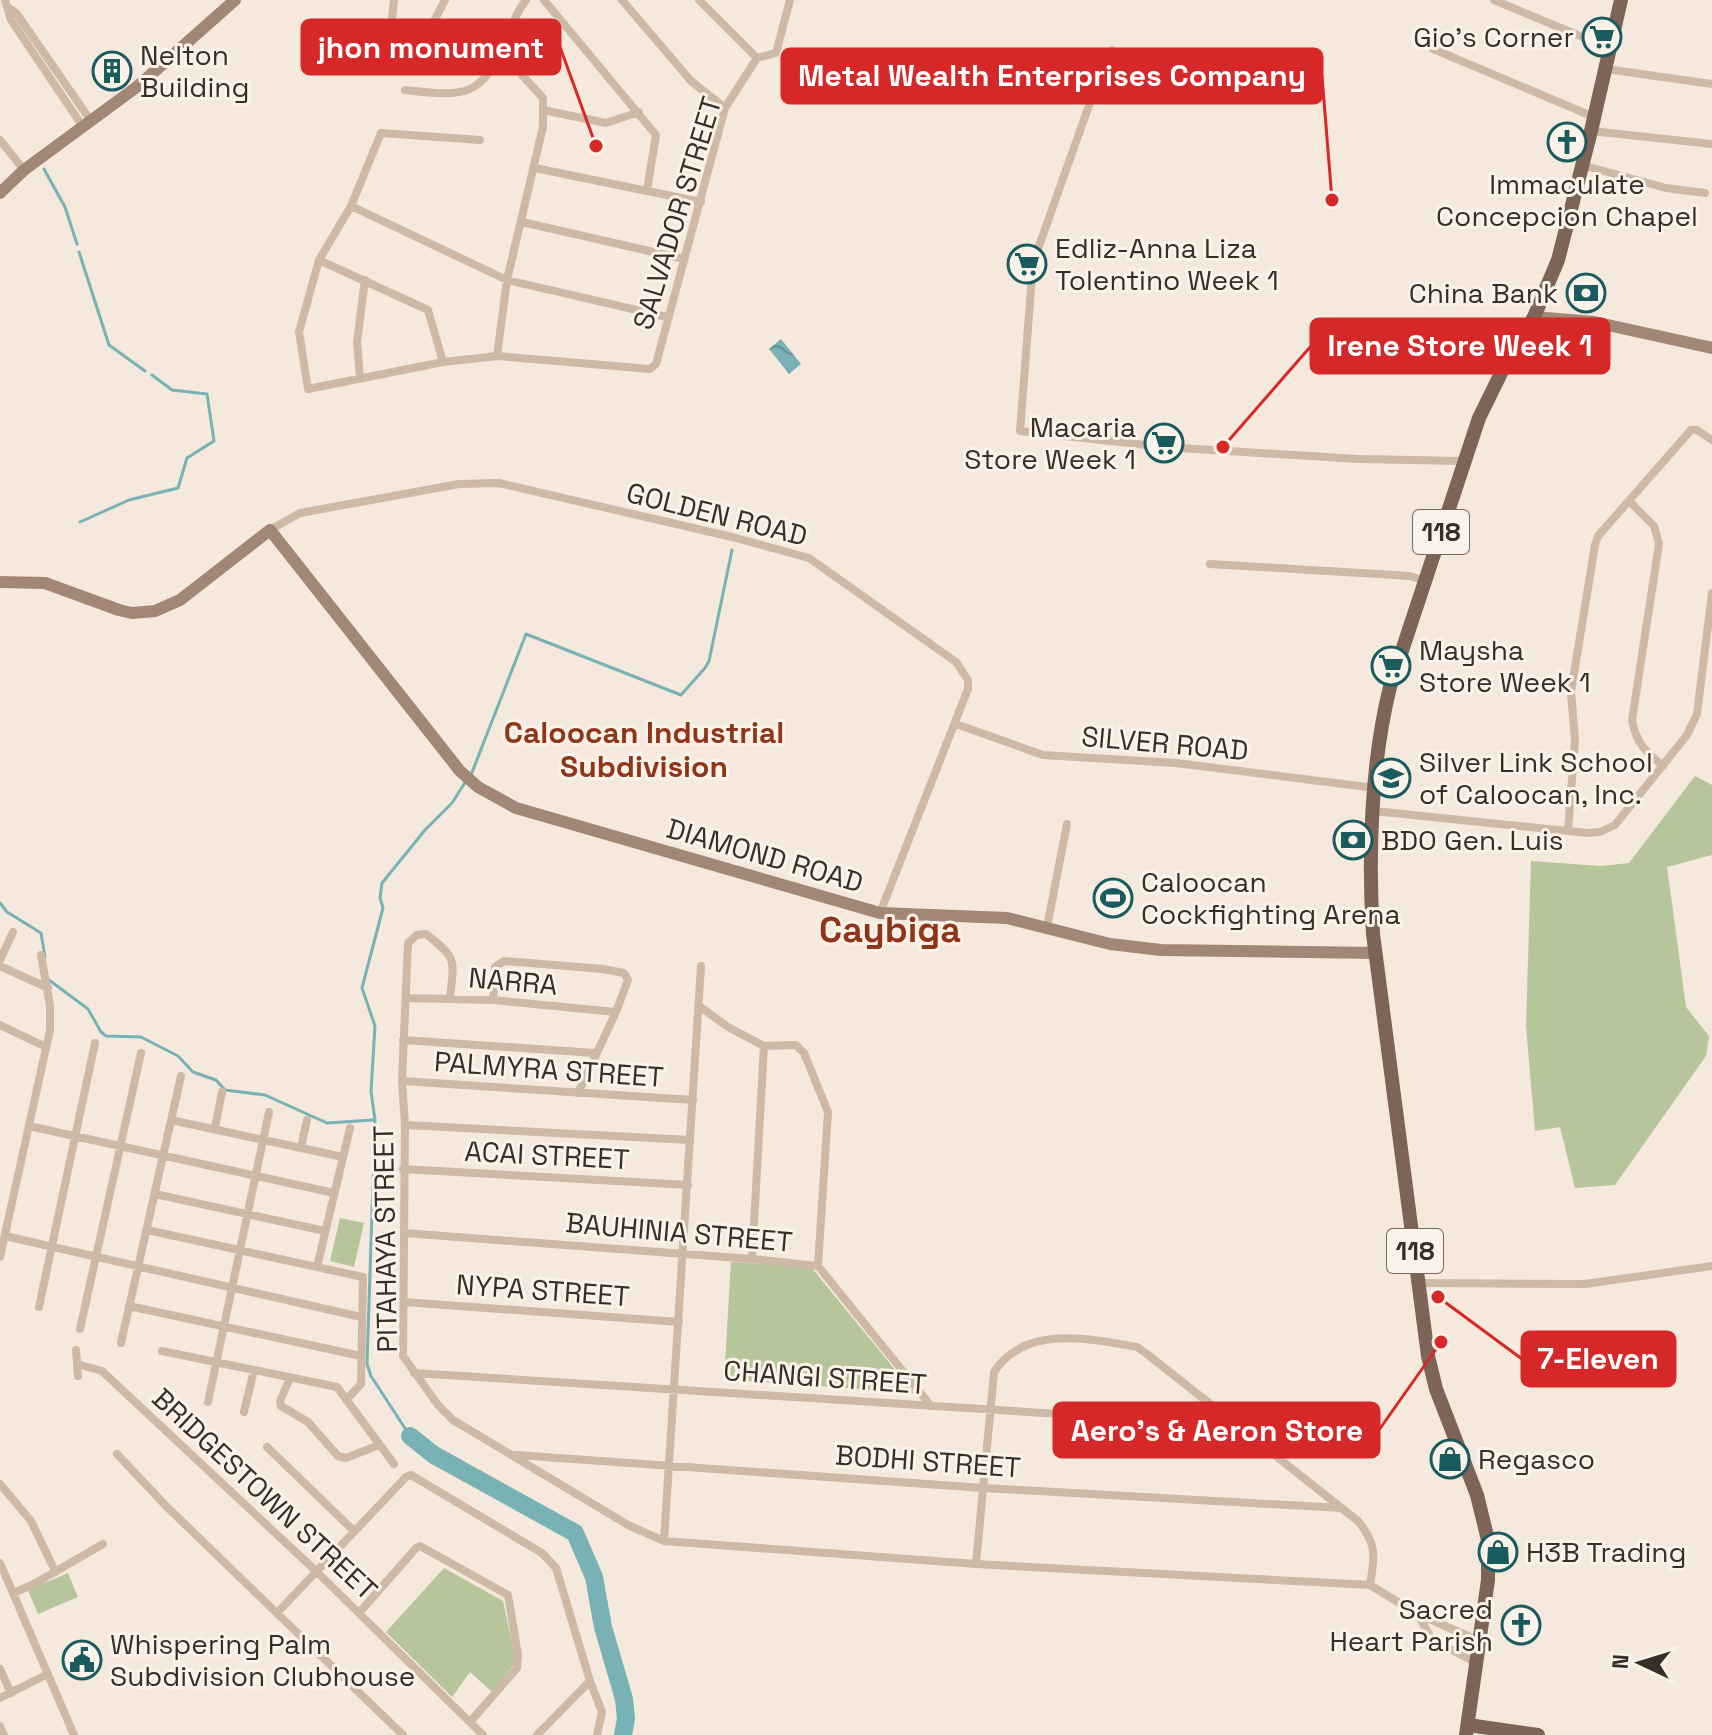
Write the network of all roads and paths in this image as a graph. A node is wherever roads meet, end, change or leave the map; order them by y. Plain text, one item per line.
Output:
1 (235, 0) edge
2 (394, 0) edge
3 (445, 0) edge
4 (526, 0) edge
5 (544, 0) edge
6 (622, 0) edge
7 (699, 0) edge
8 (790, 0) edge
9 (1494, 0) edge
10 (1621, 0) edge
11 (7, 4) edge
12 (1433, 49) dead end
13 (1611, 49) junction
14 (1112, 50) dead end
15 (501, 52) junction
16 (757, 58) junction
17 (1606, 69) junction
18 (1712, 84) edge
19 (405, 90) dead end
20 (725, 108) junction
21 (543, 110) junction
22 (639, 112) junction
23 (87, 124) junction
24 (1592, 124) junction
25 (0, 140) edge
26 (480, 140) dead end
27 (1712, 144) edge
28 (1582, 165) junction
29 (535, 168) junction
30 (24, 170) junction
31 (647, 190) junction
32 (0, 193) edge
33 (1705, 193) dead end
34 (701, 202) junction
35 (351, 206) junction
36 (522, 222) junction
37 (684, 259) junction
38 (319, 260) junction
39 (365, 280) junction
40 (507, 280) junction
41 (667, 317) junction
42 (1534, 317) junction
43 (1712, 348) edge
44 (497, 356) junction
45 (443, 362) junction
46 (360, 377) junction
47 (1712, 440) edge
48 (1464, 461) junction
49 (1629, 501) junction
50 (270, 530) junction
51 (1210, 564) dead end
52 (1425, 581) junction
53 (0, 582) edge
54 (1712, 593) edge
55 (956, 724) junction
56 (1663, 766) junction
57 (1376, 788) junction
58 (1374, 811) junction
59 (1067, 824) dead end
60 (1568, 831) junction
61 (880, 913) junction
62 (1047, 927) junction
63 (13, 932) dead end
64 (1376, 953) junction
65 (41, 955) dead end
66 (0, 960) edge
67 (0, 966) edge
68 (701, 966) dead end
69 (48, 988) junction
70 (406, 998) junction
71 (450, 998) junction
72 (493, 1000) junction
73 (699, 1006) junction
74 (616, 1012) junction
75 (0, 1025) edge
76 (403, 1040) junction
77 (95, 1043) dead end
78 (764, 1046) junction
79 (46, 1047) junction
80 (141, 1053) dead end
81 (595, 1053) junction
82 (181, 1076) dead end
83 (402, 1081) junction
84 (222, 1092) dead end
85 (578, 1093) junction
86 (693, 1100) junction
87 (269, 1112) dead end
88 (171, 1120) junction
89 (307, 1120) dead end
90 (405, 1125) junction
91 (29, 1126) junction
92 (215, 1128) junction
93 (350, 1128) dead end
94 (75, 1136) junction
95 (264, 1138) junction
96 (690, 1140) junction
97 (120, 1146) junction
98 (301, 1147) junction
99 (163, 1155) junction
100 (343, 1157) junction
101 (403, 1169) junction
102 (256, 1176) junction
103 (688, 1185) junction
104 (334, 1193) junction
105 (155, 1194) junction
106 (248, 1214) junction
107 (147, 1230) junction
108 (325, 1231) junction
109 (404, 1233) junction
110 (5, 1236) junction
111 (52, 1247) junction
112 (240, 1250) junction
113 (683, 1254) junction
114 (0, 1257) edge
115 (96, 1257) junction
116 (752, 1259) junction
117 (818, 1266) junction
118 (1712, 1266) edge
119 (138, 1267) junction
120 (317, 1267) junction
121 (1420, 1283) junction
122 (232, 1288) junction
123 (404, 1302) junction
124 (129, 1306) junction
125 (39, 1307) dead end
126 (361, 1317) junction
127 (679, 1322) junction
128 (224, 1327) junction
129 (80, 1329) dead end
130 (121, 1343) dead end
131 (76, 1350) dead end
132 (162, 1351) dead end
133 (361, 1356) junction
134 (216, 1362) junction
135 (77, 1364) junction
136 (254, 1370) junction
137 (414, 1373) junction
138 (78, 1376) dead end
139 (290, 1378) junction
140 (675, 1389) junction
141 (347, 1399) junction
142 (208, 1402) dead end
143 (931, 1406) junction
144 (990, 1409) junction
145 (244, 1412) dead end
146 (1233, 1425) junction
147 (379, 1445) junction
148 (267, 1447) dead end
149 (117, 1454) dead end
150 (513, 1455) junction
151 (394, 1464) dead end
152 (670, 1465) junction
153 (0, 1484) edge
154 (983, 1488) junction
155 (1341, 1508) junction
156 (354, 1531) junction
157 (664, 1541) junction
158 (103, 1544) dead end
159 (0, 1563) edge
160 (976, 1564) junction
161 (55, 1571) junction
162 (317, 1572) junction
163 (1370, 1585) junction
164 (13, 1593) junction
165 (277, 1613) junction
166 (359, 1613) junction
167 (1416, 1613) junction
168 (1479, 1641) junction
169 (1476, 1663) junction
170 (0, 1669) edge
171 (48, 1674) junction
172 (590, 1681) junction
173 (11, 1693) junction
174 (0, 1698) edge
175 (470, 1722) junction
176 (0, 1726) edge
177 (1467, 1730) edge
178 (1485, 1731) edge
179 (4, 1735) edge
180 (74, 1735) edge
181 (401, 1735) edge
182 (483, 1735) edge
183 (537, 1735) edge
184 (597, 1735) edge
185 (1538, 1735) edge

1 - 23 main road
2 - 3 street
4 - 15 street
5 - 22 street
6 - 20 street
7 - 16 street
8 - 16 street, SALVADOR STREET
9 - 13 street
10 - 13 main road, 118
11 - 23 street
12 - 24 street
13 - 17 main road, 118
14 - 48 street
15 - 19 street
15 - 21 street
16 - 20 street, SALVADOR STREET
17 - 18 street
17 - 24 main road, 118
20 - 34 street, SALVADOR STREET
21 - 22 street
21 - 29 street
22 - 31 street
23 - 30 main road
24 - 27 street
24 - 28 main road, 118
25 - 30 street
26 - 35 street
28 - 33 street
28 - 42 main road, 118
29 - 31 street
29 - 36 street
30 - 32 main road
31 - 34 street
34 - 37 street, SALVADOR STREET
35 - 38 street
35 - 40 street
36 - 37 street
36 - 40 street
37 - 41 street, SALVADOR STREET
38 - 39 street
38 - 46 street
39 - 45 street
39 - 46 street
40 - 41 street
40 - 44 street
41 - 44 street, SALVADOR STREET
42 - 43 main road
42 - 48 main road, 118
44 - 45 street
45 - 46 street
47 - 49 street
48 - 52 main road, 118
49 - 56 street
49 - 60 street
50 - 53 main road
50 - 55 street, GOLDEN ROAD
50 - 61 main road, DIAMOND ROAD
51 - 52 street
52 - 57 main road, 118
54 - 56 street
55 - 57 street, SILVER ROAD
55 - 61 street, GOLDEN ROAD
56 - 60 street
57 - 58 main road, 118
58 - 60 street
58 - 64 main road, 118
59 - 62 street
61 - 62 main road, DIAMOND ROAD
62 - 64 main road, DIAMOND ROAD
63 - 66 street
64 - 121 main road, 118
65 - 69 street
67 - 69 street
68 - 73 street
69 - 79 street
70 - 71 street, NARRA
70 - 71 street, PITAHAYA STREET
70 - 76 street, PITAHAYA STREET
71 - 72 street, NARRA
72 - 74 street, NARRA
72 - 74 street
73 - 78 street
73 - 86 street
74 - 81 street
75 - 79 street
76 - 81 street
76 - 83 street, PITAHAYA STREET
77 - 94 street
78 - 116 street
78 - 117 street
79 - 91 street
80 - 97 street
81 - 85 street
82 - 88 street
83 - 85 street, PALMYRA STREET
83 - 90 street, PITAHAYA STREET
84 - 92 street
85 - 86 street, PALMYRA STREET
86 - 96 street
87 - 95 street
88 - 92 street
88 - 99 street
89 - 98 street
90 - 96 street
90 - 101 street, PITAHAYA STREET
91 - 94 street
91 - 110 street
92 - 95 street
93 - 100 street
94 - 97 street
94 - 111 street
95 - 98 street
95 - 102 street
96 - 103 street
97 - 99 street
97 - 115 street
98 - 100 street
99 - 102 street
99 - 105 street
100 - 104 street
101 - 103 street, ACAI STREET
101 - 109 street, PITAHAYA STREET
102 - 104 street
102 - 106 street
103 - 113 street
104 - 108 street
105 - 106 street
105 - 107 street
106 - 108 street
106 - 112 street
107 - 112 street
107 - 119 street
108 - 120 street
109 - 113 street, BAUHINIA STREET
109 - 123 street, PITAHAYA STREET
110 - 111 street
110 - 114 street
111 - 115 street
111 - 125 street
112 - 120 street
112 - 122 street
113 - 116 street, BAUHINIA STREET
113 - 127 street
115 - 119 street
115 - 129 street
116 - 117 street, BAUHINIA STREET
117 - 143 street, BAUHINIA STREET
118 - 121 street
119 - 122 street
119 - 124 street
120 - 126 street
121 - 168 main road, 118
122 - 126 street
122 - 128 street
123 - 127 street, NYPA STREET
123 - 137 street, PITAHAYA STREET
124 - 128 street
124 - 130 street
126 - 133 street
127 - 140 street
128 - 133 street
128 - 134 street
131 - 135 street
132 - 134 street
133 - 141 street
134 - 136 street
134 - 142 street
135 - 138 street
135 - 162 street, BRIDGESTOWN STREET
136 - 139 street
136 - 145 street
137 - 140 street, CHANGI STREET
137 - 150 street, PITAHAYA STREET
139 - 141 street
139 - 147 street
140 - 143 street, CHANGI STREET
140 - 152 street
141 - 147 street
143 - 144 street, CHANGI STREET
144 - 146 street, CHANGI STREET
144 - 146 street
144 - 154 street
146 - 155 street
147 - 151 street
148 - 156 street
149 - 165 street
150 - 152 street, BODHI STREET
150 - 157 street, PITAHAYA STREET
152 - 154 street, BODHI STREET
152 - 157 street
153 - 161 street
154 - 155 street, BODHI STREET
154 - 160 street
155 - 163 street
156 - 162 street
156 - 172 street
157 - 160 street, PITAHAYA STREET
158 - 161 street
159 - 164 street
160 - 163 street, PITAHAYA STREET
161 - 164 street
162 - 165 street
162 - 166 street, BRIDGESTOWN STREET
163 - 167 street
164 - 171 street
165 - 181 street
166 - 175 street, BRIDGESTOWN STREET
166 - 175 street
167 - 168 street
167 - 169 street
168 - 169 main road, 118
169 - 177 main road, 118
170 - 173 street
171 - 173 street
171 - 180 street
172 - 183 street
172 - 184 street
173 - 174 street
175 - 182 street, BRIDGESTOWN STREET
176 - 179 street
177 - 178 main road
178 - 185 main road

